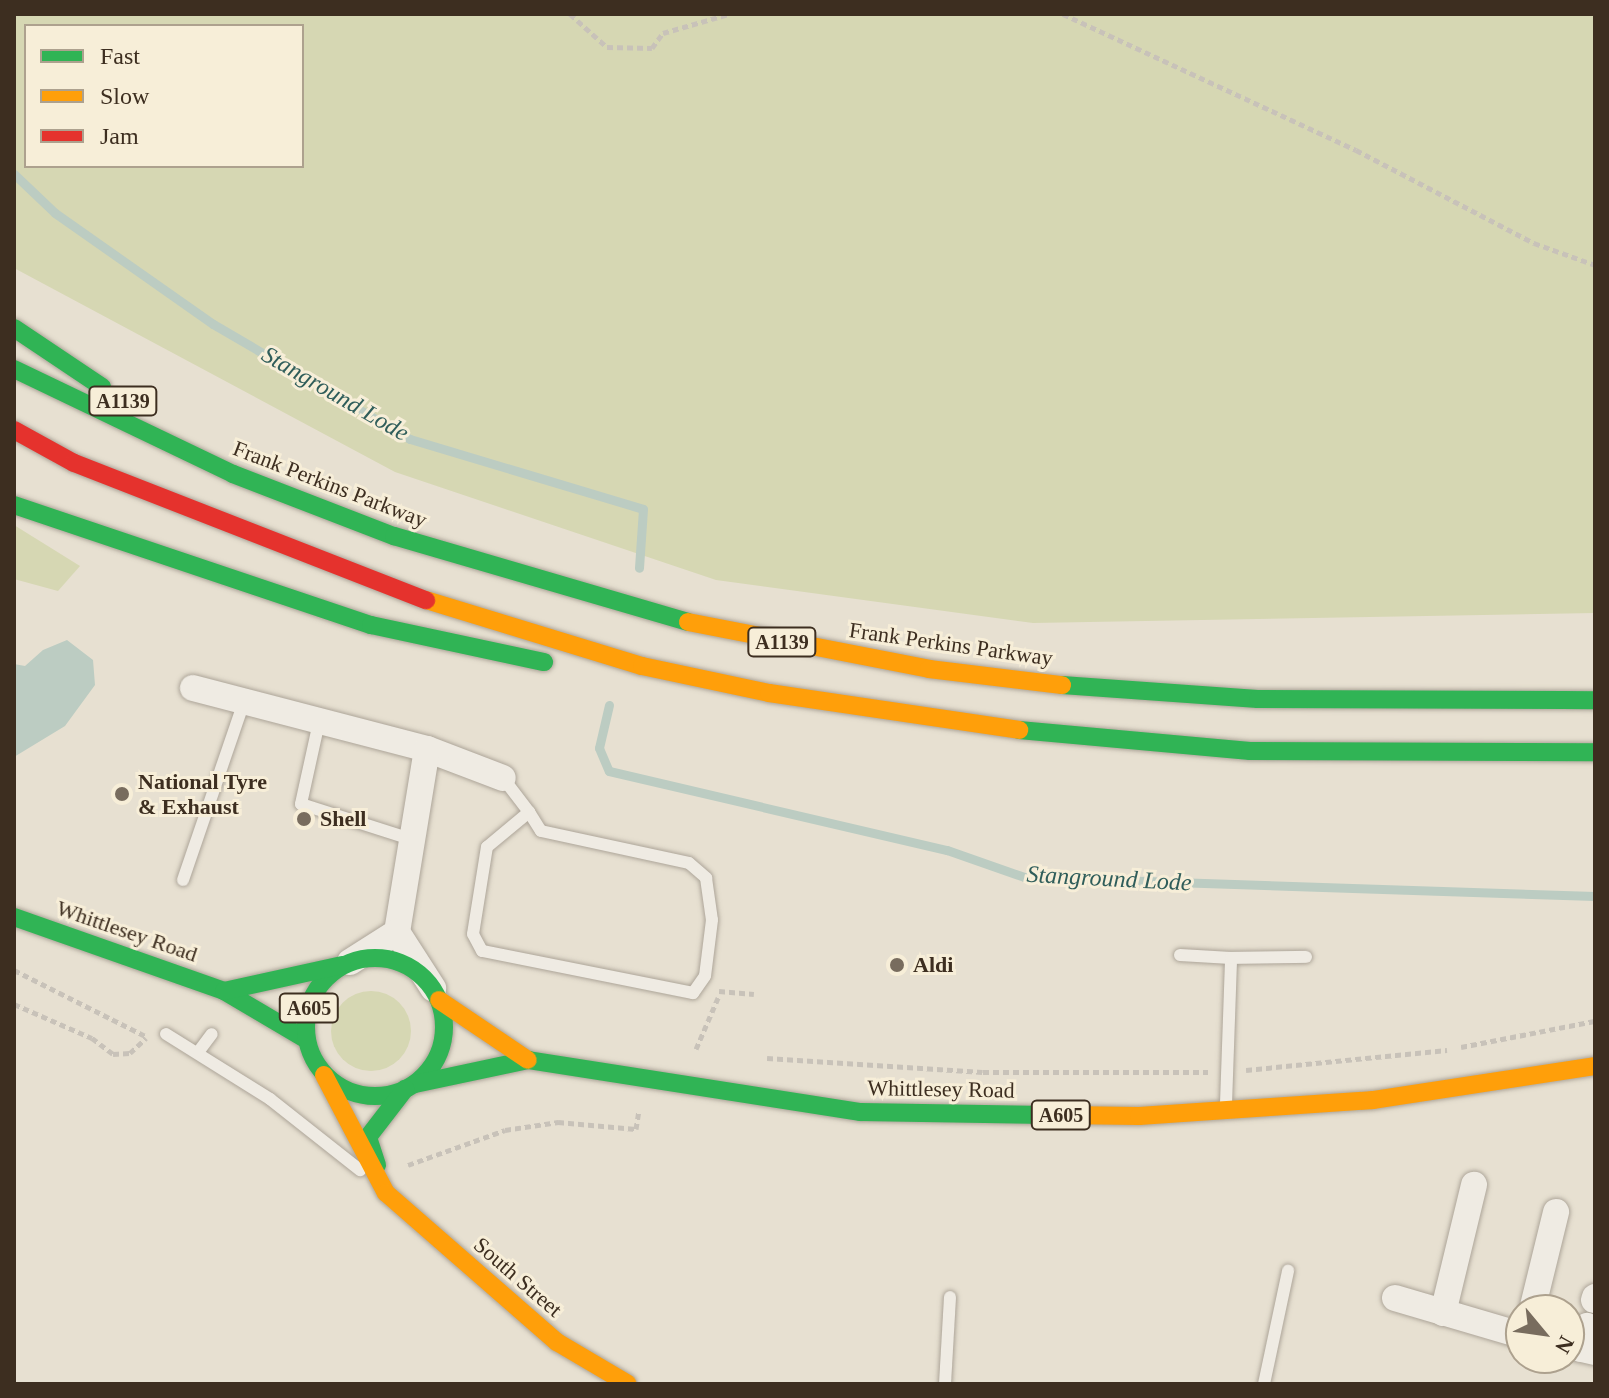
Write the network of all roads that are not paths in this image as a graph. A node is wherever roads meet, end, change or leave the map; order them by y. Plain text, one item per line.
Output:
1 (14, 328) edge
2 (14, 369) edge
3 (14, 430) edge
4 (233, 474) junction
5 (14, 505) edge
6 (642, 666) junction
7 (193, 688) dead end
8 (1595, 700) edge
9 (244, 702) junction
10 (319, 722) junction
11 (427, 749) junction
12 (1595, 752) edge
13 (503, 778) joint
14 (529, 812) junction
15 (411, 839) junction
16 (183, 880) dead end
17 (14, 917) edge
18 (397, 932) junction
19 (1180, 955) dead end
20 (1306, 957) dead end
21 (1231, 958) junction
22 (346, 964) junction
23 (224, 991) junction
24 (436, 994) junction
25 (166, 1034) dead end
26 (212, 1034) dead end
27 (307, 1040) junction
28 (199, 1051) junction
29 (528, 1060) junction
30 (1595, 1066) edge
31 (324, 1075) junction
32 (410, 1086) junction
33 (1225, 1111) junction
34 (1474, 1185) dead end
35 (386, 1193) junction
36 (1556, 1212) dead end
37 (1288, 1271) dead end
38 (1536, 1294) edge
39 (950, 1297) dead end
40 (1395, 1298) dead end
41 (1443, 1313) junction
42 (1505, 1330) edge
43 (628, 1384) edge
44 (945, 1384) edge
45 (1264, 1384) edge

1 - 4 main road, A1139
2 - 4 main road, Frank Perkins Parkway / A1139
3 - 6 main road, A1139
4 - 8 main road, Frank Perkins Parkway / A1139
5 - 6 main road, A1139
6 - 12 main road, A1139
7 - 9 street
9 - 10 street
9 - 16 lane
10 - 11 street
10 - 15 lane
11 - 13 street
11 - 15 street
13 - 14 lane
14 - 14 lane
15 - 18 street
17 - 23 main road, Whittlesey Road / A605
18 - 22 street
18 - 24 street
19 - 21 lane
20 - 21 lane
21 - 33 lane
22 - 23 main road, A605
22 - 24 main road, A605
22 - 27 main road, A605
23 - 27 main road, Whittlesey Road / A605
24 - 29 main road, Whittlesey Road / A605
24 - 32 main road
25 - 28 lane
26 - 28 lane
27 - 31 main road, A605
28 - 35 lane
29 - 32 main road, Whittlesey Road / A605
29 - 33 main road, Whittlesey Road / A605
30 - 33 main road, Whittlesey Road / A605
31 - 32 main road, A605
31 - 35 main road, South Street
32 - 35 main road
34 - 41 street
35 - 43 main road, South Street
36 - 38 street
37 - 45 lane
39 - 44 lane
40 - 41 street
41 - 42 street

